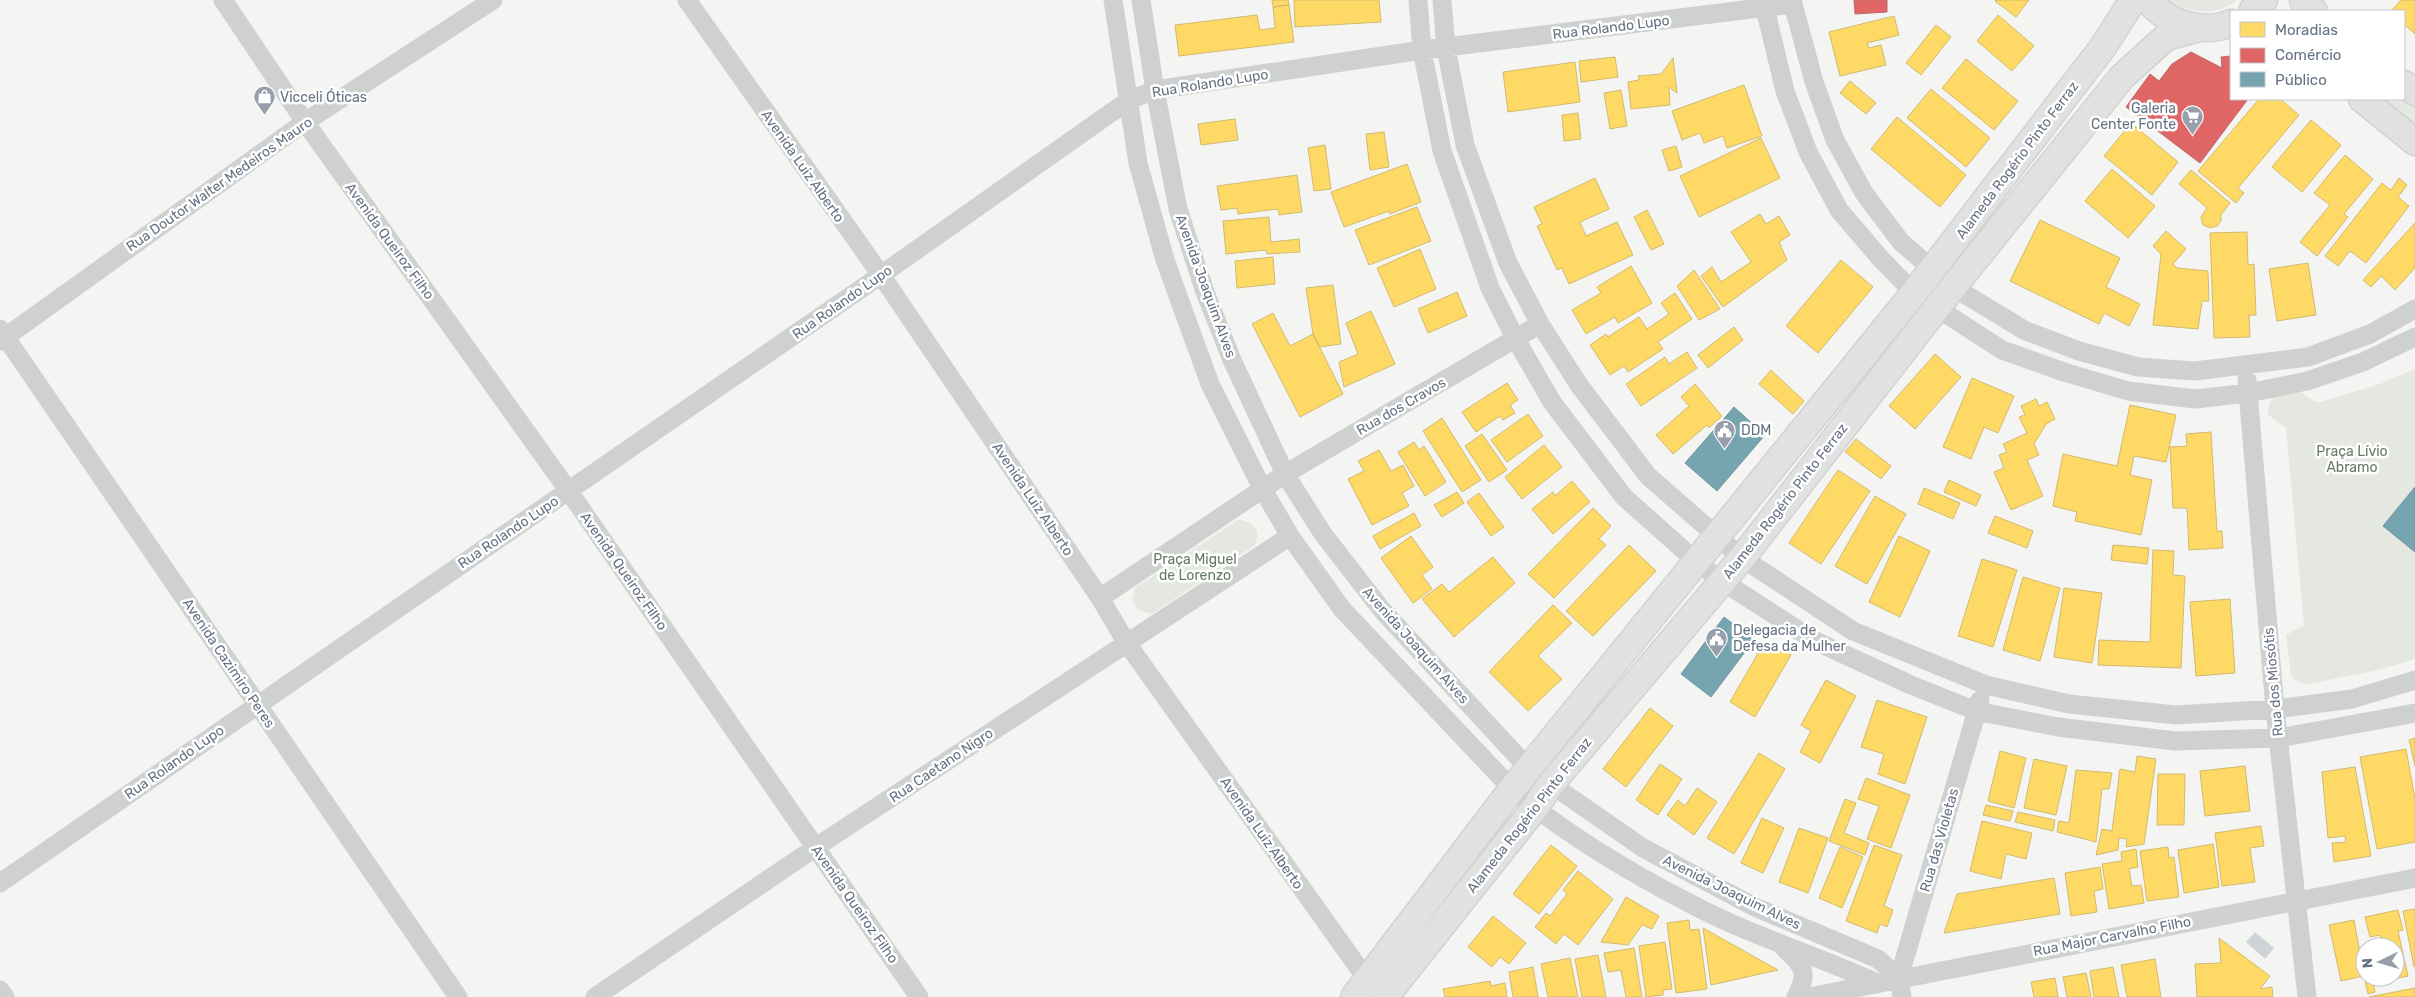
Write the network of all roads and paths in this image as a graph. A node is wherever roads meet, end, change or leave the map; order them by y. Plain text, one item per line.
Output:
1 (223, 0) edge
2 (493, 0) edge
3 (687, 0) edge
4 (1113, 0) edge
5 (1141, 0) edge
6 (1418, 0) edge
7 (1442, 0) edge
8 (2133, 0) edge
9 (2148, 0) edge
10 (2264, 0) edge
11 (2303, 0) edge
12 (1792, 2) edge
13 (1763, 4) edge
14 (2253, 10) edge
15 (2313, 10) edge
16 (2230, 24) edge
17 (2200, 28) junction
18 (1446, 48) junction
19 (1422, 50) junction
20 (1155, 90) junction
21 (1129, 100) junction
22 (2363, 100) edge
23 (305, 122) junction
24 (2415, 142) edge
25 (1933, 269) junction
26 (881, 275) junction
27 (1953, 287) junction
28 (1914, 293) junction
29 (1936, 309) junction
30 (2415, 309) edge
31 (1540, 324) junction
32 (2, 335) edge
33 (2415, 337) edge
34 (1515, 338) junction
35 (2246, 366) junction
36 (2248, 393) junction
37 (1285, 474) junction
38 (1262, 488) junction
39 (568, 490) junction
40 (1290, 536) junction
41 (1716, 537) junction
42 (1742, 558) junction
43 (1697, 562) junction
44 (1722, 581) junction
45 (1100, 598) junction
46 (1126, 642) junction
47 (2415, 680) edge
48 (1986, 685) junction
49 (257, 704) junction
50 (2275, 709) junction
51 (1976, 710) junction
52 (2415, 712) edge
53 (2278, 738) junction
54 (1529, 768) junction
55 (1550, 785) junction
56 (1512, 789) junction
57 (1535, 808) junction
58 (816, 847) junction
59 (2415, 878) edge
60 (0, 883) edge
61 (2297, 900) junction
62 (1780, 943) junction
63 (1899, 978) junction
64 (1877, 983) junction
65 (0, 990) edge
66 (1372, 993) edge
67 (5, 997) edge
68 (458, 997) edge
69 (595, 997) edge
70 (919, 997) edge
71 (1796, 997) edge
72 (1809, 997) edge
73 (1902, 997) edge
74 (2307, 997) edge

1 - 23 street, Avenida Queiroz Filho
2 - 23 street, Rua Doutor Walter Medeiros Mauro
3 - 26 street, Avenida Luiz Alberto
4 - 21 street, Avenida Joaquim Alves
5 - 20 street, Avenida Joaquim Alves
6 - 19 street
7 - 18 street
8 - 25 street, Alameda Rogério Pinto Ferraz
9 - 17 street
10 - 14 street
11 - 15 street
12 - 13 street, Rua Rolando Lupo
12 - 25 street
13 - 18 street, Rua Rolando Lupo
13 - 28 street
16 - 17 street
17 - 27 street, Alameda Rogério Pinto Ferraz
18 - 19 street, Rua Rolando Lupo
18 - 31 street
19 - 20 street, Rua Rolando Lupo
19 - 34 street
20 - 21 street, Rua Rolando Lupo
20 - 37 street, Avenida Joaquim Alves
21 - 26 street, Rua Rolando Lupo
21 - 38 street, Avenida Joaquim Alves
22 - 24 street
23 - 32 street, Rua Doutor Walter Medeiros Mauro
23 - 39 street, Avenida Queiroz Filho
25 - 27 street
25 - 28 street, Alameda Rogério Pinto Ferraz
26 - 39 street, Rua Rolando Lupo
26 - 45 street, Avenida Luiz Alberto
27 - 29 street, Alameda Rogério Pinto Ferraz
27 - 35 street
28 - 29 street
28 - 41 street, Alameda Rogério Pinto Ferraz
29 - 36 street
29 - 42 street, Alameda Rogério Pinto Ferraz
30 - 35 street
31 - 34 street, Rua dos Cravos
31 - 41 street
32 - 49 street, Avenida Cazimiro Peres
33 - 36 street
34 - 37 street, Rua dos Cravos
34 - 43 street
35 - 36 street, Rua dos Miosótis
36 - 50 street, Rua dos Miosótis
37 - 38 street, Rua dos Cravos
37 - 54 street, Avenida Joaquim Alves
38 - 40 street, Avenida Joaquim Alves
38 - 45 street
39 - 49 street, Rua Rolando Lupo
39 - 58 street, Avenida Queiroz Filho
40 - 46 street, Rua Caetano Nigro
40 - 56 street, Avenida Joaquim Alves
41 - 42 street
41 - 43 street, Alameda Rogério Pinto Ferraz
42 - 44 street, Alameda Rogério Pinto Ferraz
42 - 48 street
43 - 44 street
43 - 54 street, Alameda Rogério Pinto Ferraz
44 - 51 street
44 - 55 street, Alameda Rogério Pinto Ferraz
45 - 46 street, Avenida Luiz Alberto
46 - 58 street, Rua Caetano Nigro
46 - 66 street, Avenida Luiz Alberto
47 - 50 street
48 - 50 street
48 - 51 street, Rua das Violetas
49 - 60 street, Rua Rolando Lupo
49 - 68 street, Avenida Cazimiro Peres
50 - 53 street, Rua dos Miosótis
51 - 53 street
51 - 63 street, Rua das Violetas
52 - 53 street
53 - 61 street, Rua dos Miosótis
54 - 55 street, Avenida Joaquim Alves
54 - 56 street, Alameda Rogério Pinto Ferraz
55 - 57 street, Alameda Rogério Pinto Ferraz
55 - 63 street, Avenida Joaquim Alves
56 - 57 street, Avenida Joaquim Alves
56 - 66 street, Alameda Rogério Pinto Ferraz
57 - 62 street, Avenida Joaquim Alves
57 - 66 street, Alameda Rogério Pinto Ferraz
58 - 69 street, Rua Caetano Nigro
58 - 70 street, Avenida Queiroz Filho
59 - 61 street, Rua Major Carvalho Filho
61 - 63 street, Rua Major Carvalho Filho
61 - 74 street, Rua dos Miosótis
62 - 64 street, Avenida Joaquim Alves
62 - 71 street, Avenida Joaquim Alves
63 - 64 street, Rua Major Carvalho Filho
63 - 73 street, Rua das Violetas
64 - 72 street, Rua Major Carvalho Filho
65 - 67 street

